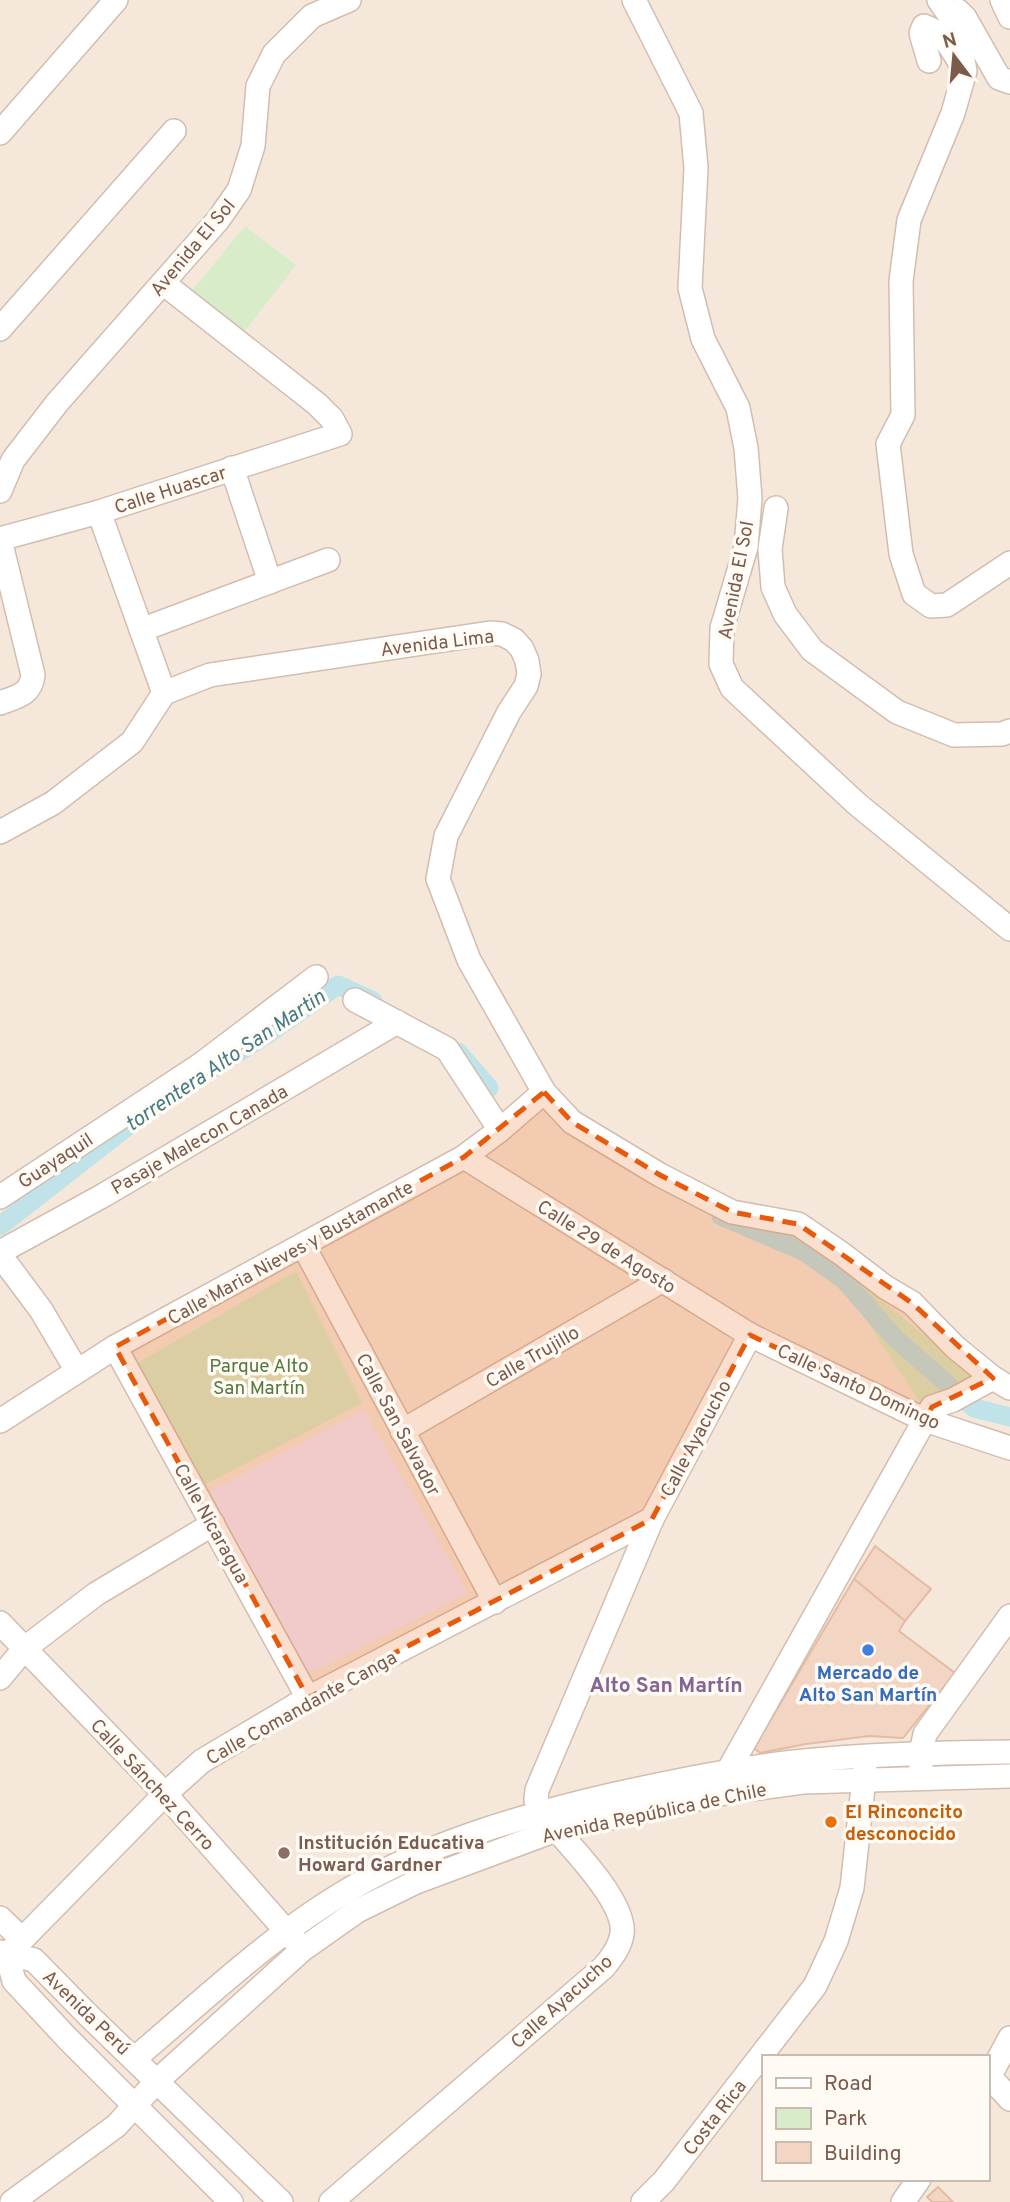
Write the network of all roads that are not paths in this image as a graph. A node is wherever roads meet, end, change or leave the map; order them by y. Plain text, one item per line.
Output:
1 (116, 0) edge
2 (349, 0) edge
3 (634, 0) edge
4 (941, 0) edge
5 (1002, 0) edge
6 (1010, 17) edge
7 (929, 61) dead end
8 (965, 71) junction
9 (1010, 82) edge
10 (174, 131) dead end
11 (0, 133) edge
12 (163, 283) junction
13 (0, 329) edge
14 (232, 468) junction
15 (0, 491) edge
16 (776, 508) dead end
17 (99, 512) junction
18 (0, 539) edge
19 (328, 560) dead end
20 (1010, 564) edge
21 (270, 582) junction
22 (141, 630) junction
23 (164, 693) junction
24 (0, 703) edge
25 (1010, 731) edge
26 (0, 832) edge
27 (1010, 929) edge
28 (316, 977) dead end
29 (355, 1000) dead end
30 (397, 1022) junction
31 (544, 1092) junction
32 (500, 1130) junction
33 (464, 1157) junction
34 (0, 1196) edge
35 (303, 1245) junction
36 (0, 1253) edge
37 (663, 1280) junction
38 (750, 1335) junction
39 (115, 1348) junction
40 (77, 1371) junction
41 (1002, 1383) edge
42 (925, 1420) junction
43 (0, 1421) edge
44 (402, 1431) junction
45 (1010, 1448) edge
46 (652, 1519) junction
47 (212, 1524) junction
48 (495, 1602) junction
49 (1010, 1616) edge
50 (0, 1623) edge
51 (25, 1648) junction
52 (0, 1678) edge
53 (308, 1698) junction
54 (1010, 1752) edge
55 (920, 1753) junction
56 (866, 1755) junction
57 (1010, 1776) edge
58 (921, 1779) junction
59 (728, 1782) junction
60 (864, 1782) junction
61 (165, 1794) junction
62 (540, 1811) junction
63 (556, 1830) junction
64 (0, 1918) edge
65 (285, 1931) junction
66 (303, 1949) junction
67 (7, 1952) edge
68 (88, 2015) junction
69 (67, 2038) junction
70 (1010, 2038) edge
71 (134, 2059) junction
72 (989, 2079) edge
73 (158, 2081) junction
74 (1010, 2099) edge
75 (134, 2106) junction
76 (918, 2181) edge
77 (12, 2202) edge
78 (231, 2202) edge
79 (281, 2202) edge
80 (331, 2202) edge
81 (643, 2202) edge
82 (903, 2202) edge

1 - 11 street
2 - 12 street, Avenida El Sol
3 - 27 street, Avenida El Sol
4 - 8 street
4 - 9 street
5 - 6 street
7 - 8 street
8 - 20 street
10 - 13 street
12 - 14 street, Calle Huascar
12 - 15 street, Avenida El Sol
14 - 17 street, Calle Huascar
14 - 21 street
16 - 25 street
17 - 18 street, Calle Huascar
17 - 22 street
18 - 24 street
19 - 21 street
21 - 22 street
22 - 23 street
23 - 26 street
23 - 31 street, Avenida Lima
28 - 34 street, Guayaquil
29 - 30 street
30 - 32 street
30 - 36 street, Pasaje Malecon Canada
31 - 32 street, Calle Maria Nieves y Bustamante
31 - 41 street, Avenida Lima
32 - 33 street, Calle Maria Nieves y Bustamante
33 - 35 street, Calle Maria Nieves y Bustamante
33 - 37 street, Calle 29 de Agosto
35 - 39 street, Calle Maria Nieves y Bustamante
35 - 44 street, Calle San Salvador
36 - 40 street
37 - 38 street, Calle 29 de Agosto
37 - 44 street, Calle Trujillo
38 - 42 street, Calle Santo Domingo
38 - 46 street, Calle Ayacucho
39 - 40 street, Calle Maria Nieves y Bustamante
39 - 47 street, Calle Nicaragua
40 - 43 street, Calle Maria Nieves y Bustamante
41 - 42 street
42 - 45 street, Calle Santo Domingo
42 - 59 street
44 - 48 street, Calle San Salvador
46 - 48 street, Calle Comandante Canga
46 - 62 street, Calle Ayacucho
47 - 51 street
47 - 53 street, Calle Nicaragua
48 - 53 street, Calle Comandante Canga
49 - 55 street
50 - 51 street, Calle Sánchez Cerro
51 - 52 street
51 - 61 street, Calle Sánchez Cerro
53 - 61 street, Calle Comandante Canga
54 - 55 street, Avenida República de Chile
55 - 56 street, Avenida República de Chile
55 - 58 street
56 - 59 street, Avenida República de Chile
56 - 60 street, Costa Rica
57 - 58 street, Avenida República de Chile
58 - 60 street, Avenida República de Chile
59 - 60 street, Avenida República de Chile
59 - 62 street, Avenida República de Chile
59 - 63 street, Avenida República de Chile
60 - 81 street, Costa Rica
61 - 65 street, Calle Sánchez Cerro
61 - 67 street, Calle Comandante Canga
62 - 63 street, Calle Ayacucho
62 - 65 street, Avenida República de Chile
63 - 66 street, Avenida República de Chile
63 - 80 street, Calle Ayacucho
64 - 67 street, Avenida Perú
65 - 66 street, Calle Sánchez Cerro
65 - 71 street, Avenida República de Chile
66 - 73 street, Avenida República de Chile
67 - 68 street, Avenida Perú
67 - 69 street, Avenida Perú
68 - 69 street
68 - 71 street, Avenida Perú
69 - 75 street, Avenida Perú
70 - 72 street
71 - 73 street, Avenida Perú
72 - 74 street
73 - 75 street, Avenida República de Chile
73 - 79 street, Avenida Perú
75 - 77 street, Avenida República de Chile
75 - 78 street, Avenida Perú
76 - 82 street

